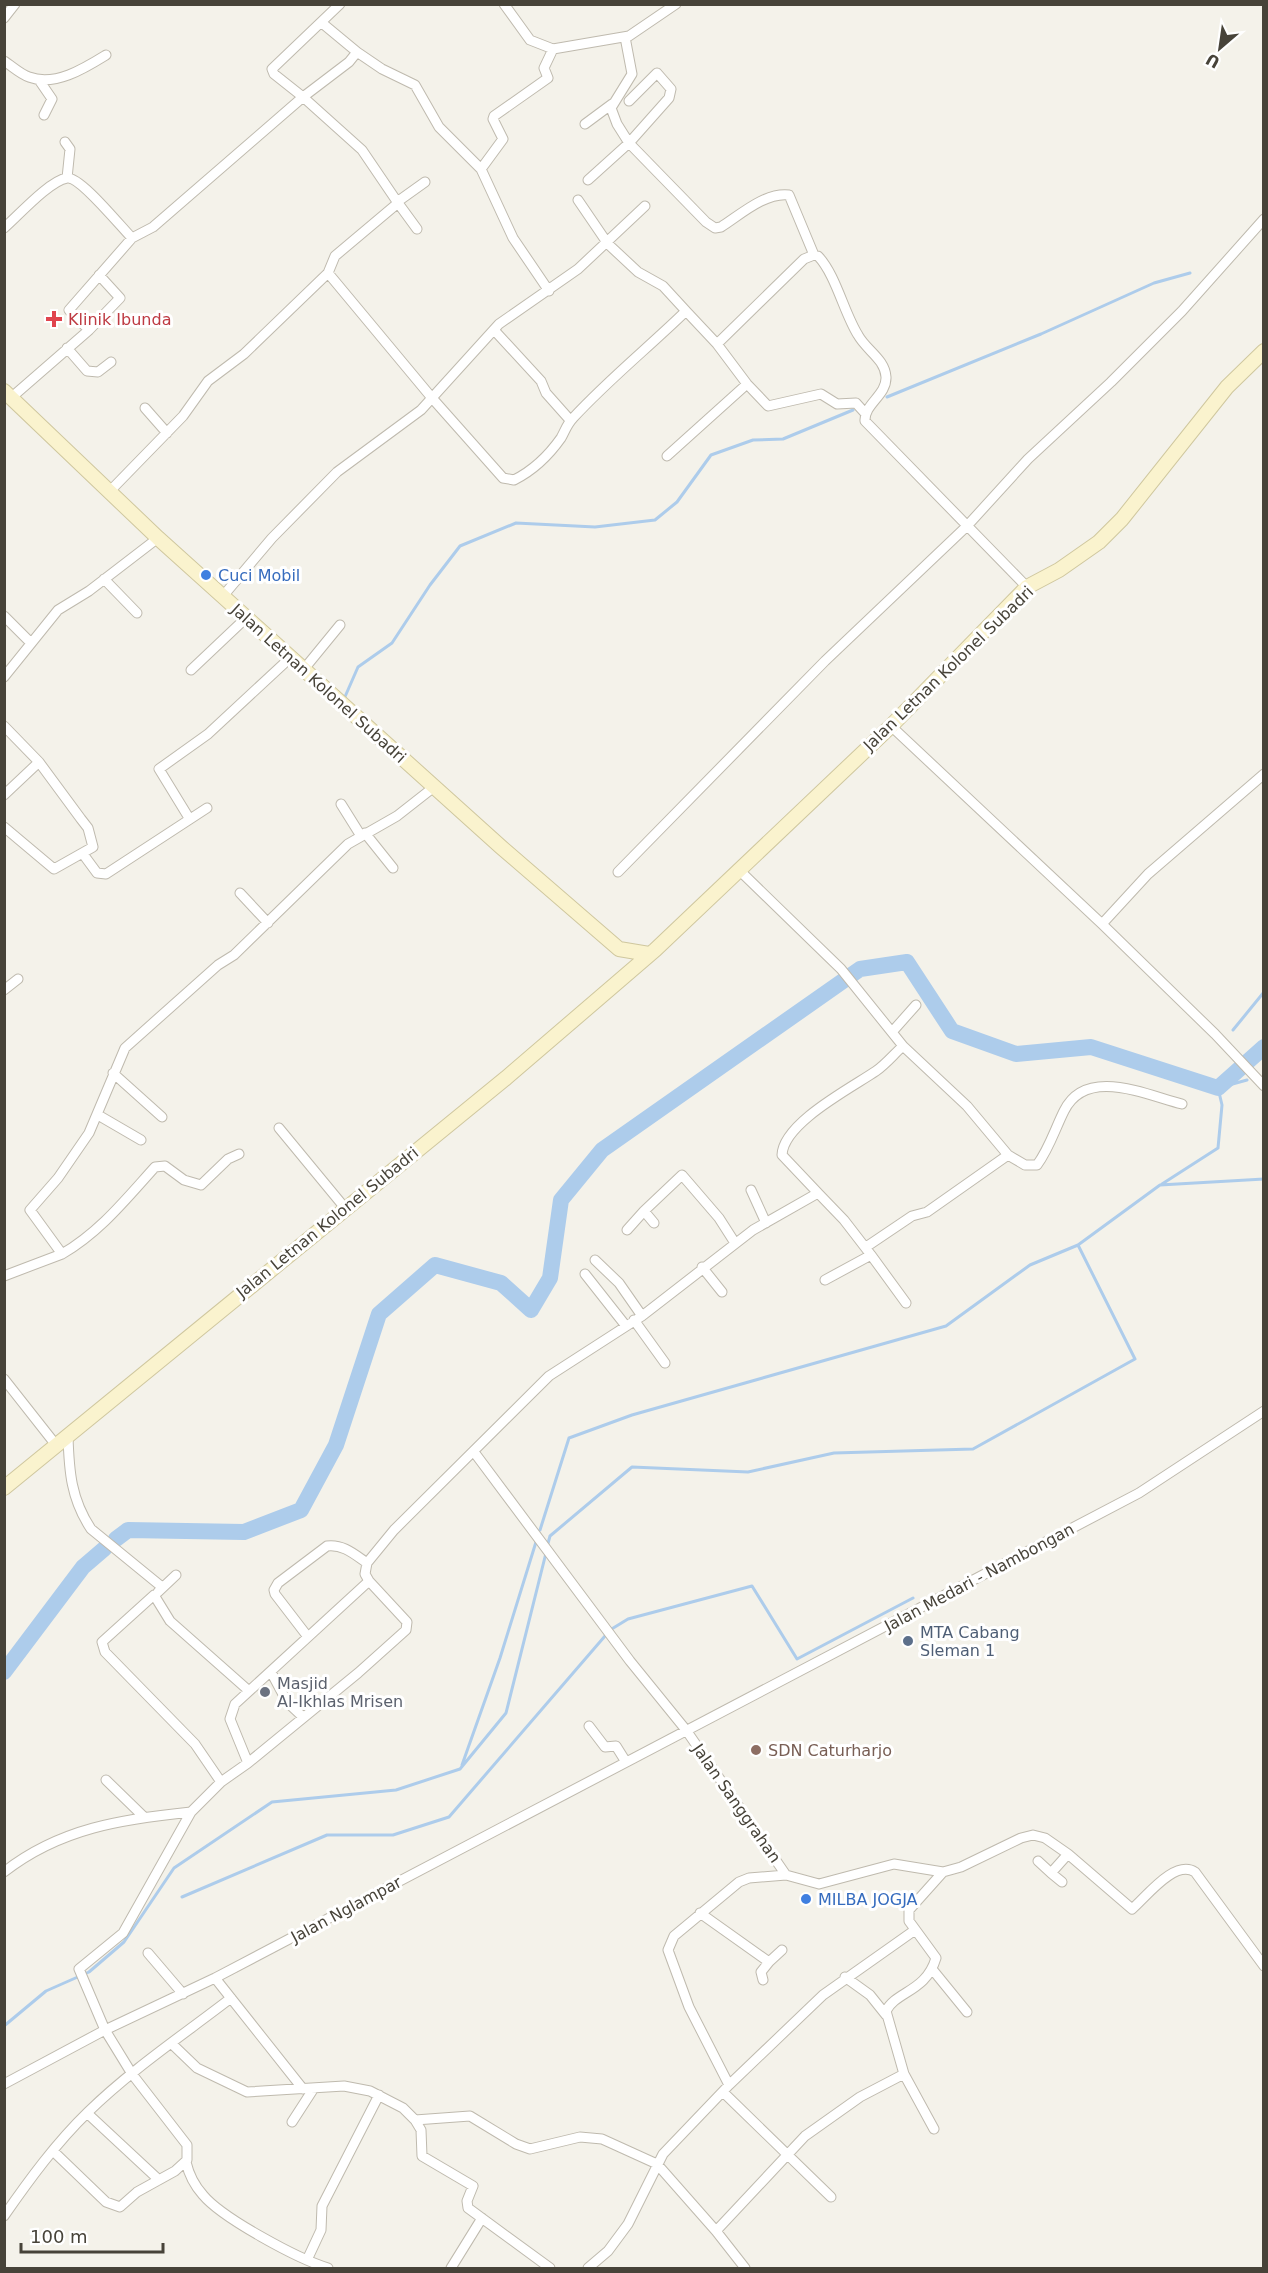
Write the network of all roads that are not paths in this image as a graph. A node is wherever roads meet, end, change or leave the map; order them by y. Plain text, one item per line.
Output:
1 (15, 4) edge
2 (340, 4) edge
3 (504, 4) edge
4 (676, 4) edge
5 (4, 18) edge
6 (322, 23) junction
7 (625, 37) junction
8 (553, 49) junction
9 (357, 52) junction
10 (106, 55) dead end
11 (4, 61) edge
12 (39, 80) junction
13 (303, 97) junction
14 (628, 101) dead end
15 (612, 104) junction
16 (44, 115) dead end
17 (585, 124) dead end
18 (64, 142) dead end
19 (629, 143) junction
20 (481, 169) junction
21 (67, 178) junction
22 (588, 180) dead end
23 (425, 182) dead end
24 (578, 200) dead end
25 (397, 203) junction
26 (645, 206) dead end
27 (1263, 219) edge
28 (6, 225) edge
29 (417, 229) dead end
30 (132, 238) junction
31 (608, 244) junction
32 (814, 255) junction
33 (328, 273) junction
34 (99, 275) junction
35 (549, 291) junction
36 (686, 311) junction
37 (89, 330) junction
38 (494, 330) junction
39 (717, 344) junction
40 (67, 348) junction
41 (1263, 351) edge
42 (111, 362) dead end
43 (747, 384) junction
44 (8, 394) edge
45 (432, 398) junction
46 (146, 408) dead end
47 (865, 413) junction
48 (570, 420) junction
49 (167, 433) junction
50 (667, 456) dead end
51 (110, 491) junction
52 (967, 526) junction
53 (158, 538) junction
54 (104, 579) junction
55 (1027, 587) junction
56 (224, 596) junction
57 (137, 613) dead end
58 (4, 616) edge
59 (247, 617) junction
60 (340, 625) dead end
61 (31, 643) junction
62 (291, 657) junction
63 (304, 669) junction
64 (191, 670) dead end
65 (4, 677) edge
66 (4, 726) edge
67 (891, 726) junction
68 (39, 762) junction
69 (1263, 774) edge
70 (434, 788) junction
71 (4, 795) edge
72 (341, 804) dead end
73 (207, 808) dead end
74 (189, 818) junction
75 (4, 827) edge
76 (363, 835) junction
77 (84, 854) junction
78 (393, 868) dead end
79 (738, 869) junction
80 (618, 872) dead end
81 (240, 893) dead end
82 (268, 923) junction
83 (1102, 924) junction
84 (620, 949) junction
85 (649, 954) junction
86 (632, 969) junction
87 (18, 979) dead end
88 (4, 990) edge
89 (916, 1005) dead end
90 (892, 1032) junction
91 (903, 1046) junction
92 (113, 1073) junction
93 (1263, 1086) edge
94 (1182, 1104) dead end
95 (99, 1115) junction
96 (162, 1117) dead end
97 (279, 1128) dead end
98 (141, 1140) dead end
99 (239, 1154) dead end
100 (1008, 1155) junction
101 (751, 1191) dead end
102 (818, 1193) junction
103 (345, 1208) junction
104 (644, 1211) junction
105 (766, 1222) junction
106 (654, 1223) dead end
107 (627, 1230) dead end
108 (735, 1243) junction
109 (869, 1251) junction
110 (62, 1254) junction
111 (595, 1260) dead end
112 (702, 1267) junction
113 (585, 1274) dead end
114 (4, 1276) edge
115 (825, 1280) dead end
116 (722, 1292) dead end
117 (906, 1303) dead end
118 (634, 1321) junction
119 (665, 1363) dead end
120 (4, 1379) edge
121 (1263, 1411) edge
122 (68, 1436) junction
123 (56, 1445) junction
124 (474, 1452) junction
125 (4, 1488) edge
126 (367, 1563) junction
127 (176, 1575) dead end
128 (369, 1581) junction
129 (162, 1587) junction
130 (154, 1595) junction
131 (308, 1637) junction
132 (271, 1672) junction
133 (248, 1690) junction
134 (303, 1717) junction
135 (589, 1726) dead end
136 (686, 1730) junction
137 (626, 1762) junction
138 (248, 1763) junction
139 (105, 1780) dead end
140 (221, 1782) junction
141 (191, 1812) junction
142 (144, 1817) junction
143 (1068, 1854) junction
144 (1038, 1861) dead end
145 (4, 1872) edge
146 (943, 1872) junction
147 (1052, 1873) junction
148 (786, 1875) junction
149 (1062, 1882) dead end
150 (700, 1914) junction
151 (915, 1930) junction
152 (782, 1950) dead end
153 (148, 1953) dead end
154 (769, 1962) junction
155 (1263, 1966) edge
156 (932, 1969) junction
157 (845, 1977) junction
158 (215, 1978) junction
159 (763, 1980) dead end
160 (183, 1994) junction
161 (231, 1998) junction
162 (967, 2012) dead end
163 (886, 2015) junction
164 (105, 2030) junction
165 (172, 2044) junction
166 (132, 2074) junction
167 (904, 2074) junction
168 (4, 2084) edge
169 (314, 2088) junction
170 (726, 2088) junction
171 (303, 2089) junction
172 (379, 2095) junction
173 (87, 2113) junction
174 (415, 2120) junction
175 (292, 2122) dead end
176 (934, 2129) dead end
177 (54, 2151) junction
178 (788, 2156) junction
179 (186, 2162) junction
180 (657, 2164) junction
181 (159, 2180) junction
182 (831, 2197) dead end
183 (4, 2216) edge
184 (482, 2218) junction
185 (716, 2231) junction
186 (308, 2260) junction
187 (328, 2268) edge
188 (451, 2268) edge
189 (550, 2268) edge
190 (588, 2268) edge
191 (745, 2268) edge

1 - 5 street
2 - 6 street
3 - 8 street
4 - 7 street
6 - 9 street
6 - 13 street
7 - 8 street
7 - 15 street
8 - 20 street
9 - 13 street
9 - 20 street
10 - 12 street
11 - 12 street
12 - 16 street
13 - 25 street
13 - 30 street
14 - 19 street
15 - 17 street
15 - 19 street
18 - 21 street
19 - 22 street
19 - 32 street
20 - 35 street
21 - 28 street
21 - 30 street
23 - 25 street
24 - 31 street
25 - 29 street
25 - 33 street
26 - 31 street
27 - 52 street
30 - 34 street
31 - 35 street
31 - 36 street
32 - 39 street
32 - 47 street
33 - 45 street
33 - 49 street
34 - 37 street
34 - 37 street
35 - 38 street
36 - 39 street
36 - 48 street
37 - 40 street
38 - 45 street
38 - 48 street
39 - 43 street
40 - 42 street
40 - 44 street
41 - 55 main road, Jalan Letnan Kolonel Subadri
43 - 47 street
43 - 50 street
44 - 51 main road, Jalan Letnan Kolonel Subadri
45 - 48 street
45 - 56 street
46 - 49 street
47 - 52 street
49 - 51 street
51 - 53 main road, Jalan Letnan Kolonel Subadri
52 - 55 street
52 - 80 street
53 - 54 street
53 - 56 main road, Jalan Letnan Kolonel Subadri
54 - 57 street
54 - 61 street
55 - 67 main road, Jalan Letnan Kolonel Subadri
56 - 59 main road, Jalan Letnan Kolonel Subadri
58 - 61 street
59 - 62 main road, Jalan Letnan Kolonel Subadri
59 - 64 street
60 - 63 street
61 - 65 street
62 - 63 main road, Jalan Letnan Kolonel Subadri
62 - 74 street
63 - 70 main road, Jalan Letnan Kolonel Subadri
66 - 68 street
67 - 79 main road, Jalan Letnan Kolonel Subadri
67 - 83 street
68 - 71 street
68 - 77 street
69 - 83 street
70 - 76 street
70 - 84 main road, Jalan Letnan Kolonel Subadri
72 - 76 street
73 - 74 street
74 - 77 street
75 - 77 street
76 - 78 street
76 - 82 street
79 - 85 main road, Jalan Letnan Kolonel Subadri
79 - 90 street
81 - 82 street
82 - 92 street
83 - 93 street
84 - 85 main road
84 - 86 main road
85 - 86 main road, Jalan Letnan Kolonel Subadri
86 - 103 main road, Jalan Letnan Kolonel Subadri
87 - 88 street
89 - 90 street
90 - 91 street
91 - 100 street
91 - 102 street
92 - 95 street
92 - 96 street
94 - 100 street
95 - 98 street
95 - 110 street
97 - 103 street
99 - 110 street
100 - 109 street
101 - 105 street
102 - 105 street
102 - 109 street
103 - 122 main road, Jalan Letnan Kolonel Subadri
104 - 106 street
104 - 107 street
104 - 108 street
105 - 108 street
108 - 112 street
109 - 115 street
109 - 117 street
110 - 114 street
111 - 118 street
112 - 116 street
112 - 118 street
113 - 118 street
118 - 119 street
118 - 124 street
120 - 123 street
121 - 136 street, Jalan Medari - Nambongan
122 - 123 main road, Jalan Letnan Kolonel Subadri
122 - 129 street
123 - 125 main road, Jalan Letnan Kolonel Subadri
124 - 126 street
124 - 136 street, Jalan Sanggrahan
126 - 128 street
126 - 131 street
127 - 129 street
128 - 131 street
128 - 134 street
129 - 130 street
130 - 133 street
130 - 140 street
131 - 132 street
132 - 133 street
132 - 134 street
133 - 138 street
134 - 138 street
135 - 137 street
136 - 137 street, Jalan Nglampar
136 - 148 street, Jalan Sanggrahan
137 - 158 street, Jalan Nglampar
138 - 140 street
139 - 142 street
140 - 141 street
141 - 142 street
141 - 164 street
142 - 145 street
143 - 146 street
143 - 147 street
143 - 155 street
144 - 147 street
146 - 148 street
146 - 151 street
147 - 149 street
148 - 150 street, Jalan Sanggrahan
150 - 154 street
150 - 170 street, Jalan Sanggrahan
151 - 156 street
151 - 157 street
152 - 154 street
153 - 160 street
154 - 159 street
156 - 162 street
156 - 163 street
157 - 163 street
157 - 170 street
158 - 160 street, Jalan Nglampar
158 - 161 street
160 - 164 street, Jalan Nglampar
161 - 165 street
161 - 171 street
163 - 167 street
164 - 166 street
164 - 168 street, Jalan Nglampar
165 - 166 street
165 - 171 street
166 - 173 street
166 - 179 street
167 - 176 street
167 - 178 street
169 - 171 street
169 - 172 street
169 - 175 street
170 - 178 street, Jalan Sanggrahan
170 - 180 street
172 - 174 street
172 - 186 street
173 - 177 street
173 - 181 street
174 - 180 street
174 - 184 street
177 - 181 street
177 - 183 street
178 - 182 street, Jalan Sanggrahan
178 - 185 street
179 - 181 street
179 - 186 street
180 - 185 street
180 - 190 street
184 - 188 street
184 - 189 street
185 - 191 street
186 - 187 street

